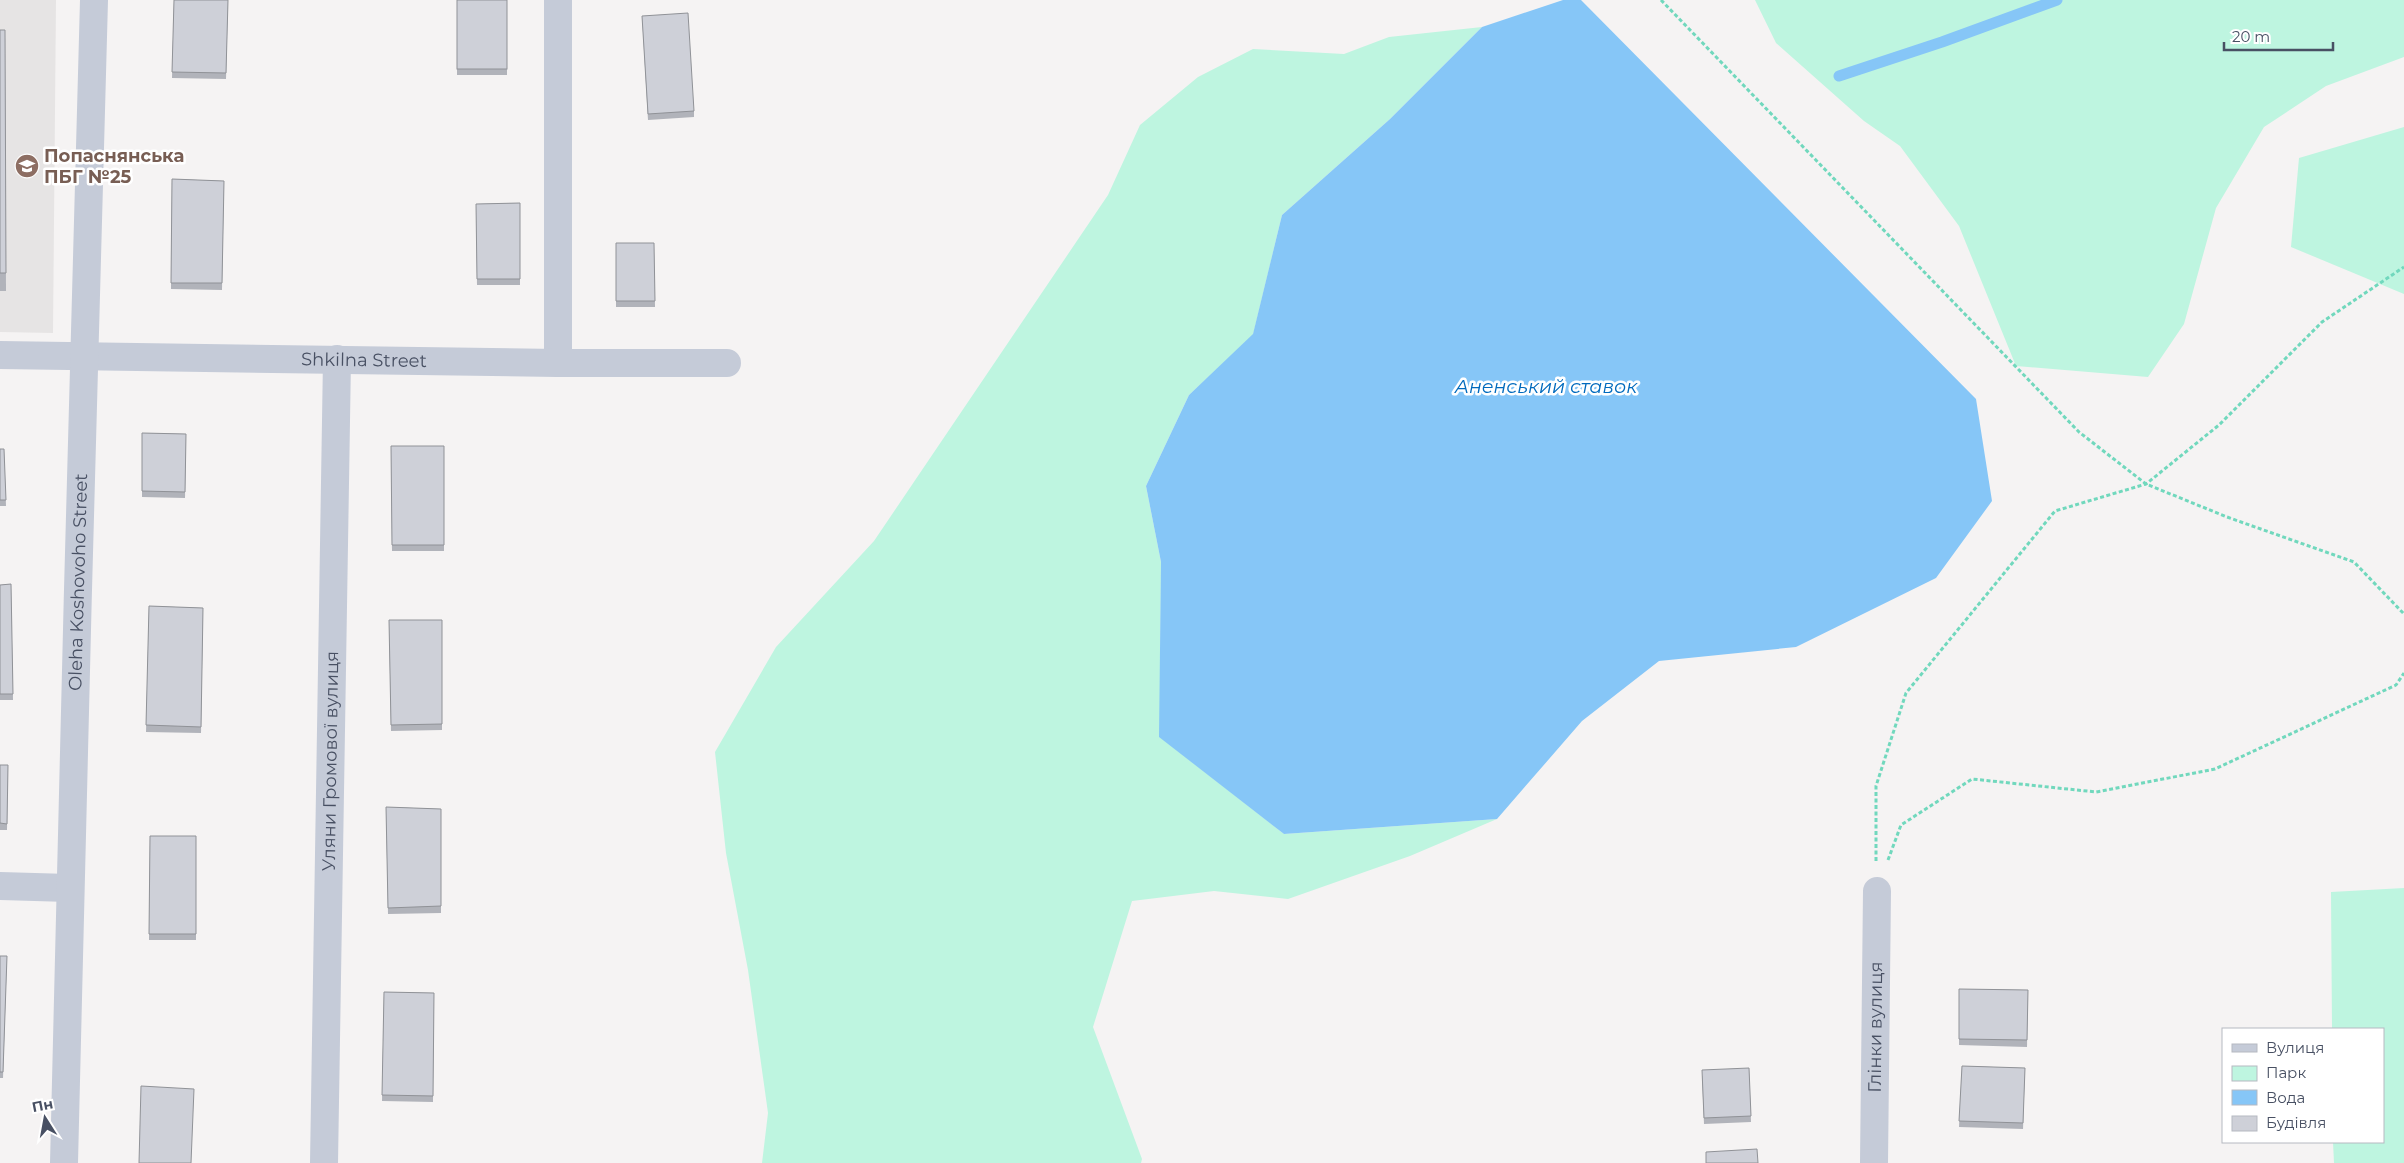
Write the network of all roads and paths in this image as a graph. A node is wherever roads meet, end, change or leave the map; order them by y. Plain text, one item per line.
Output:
1 (94, 0) edge
2 (558, 0) edge
3 (1661, 0) edge
4 (2404, 267) edge
5 (0, 355) edge
6 (86, 356) junction
7 (337, 359) junction
8 (727, 362) dead end
9 (558, 363) junction
10 (2146, 484) junction
11 (2404, 614) edge
12 (2404, 673) edge
13 (2404, 680) edge
14 (2396, 685) junction
15 (0, 886) edge
16 (69, 888) junction
17 (1877, 891) junction
18 (64, 1163) edge
19 (324, 1163) edge
20 (1874, 1163) edge

1 - 6 street, Oleha Koshovoho Street
2 - 9 street
3 - 10 path
4 - 10 path
5 - 6 street, Shkilna Street
6 - 7 street, Shkilna Street
6 - 16 street, Oleha Koshovoho Street
7 - 9 street, Shkilna Street
7 - 19 street, Уляни Громової вулиця
8 - 9 street, Shkilna Street
10 - 11 path
10 - 17 path
12 - 14 path
13 - 14 path
14 - 17 path
15 - 16 street
16 - 18 street, Oleha Koshovoho Street
17 - 20 street, Глінки вулиця

